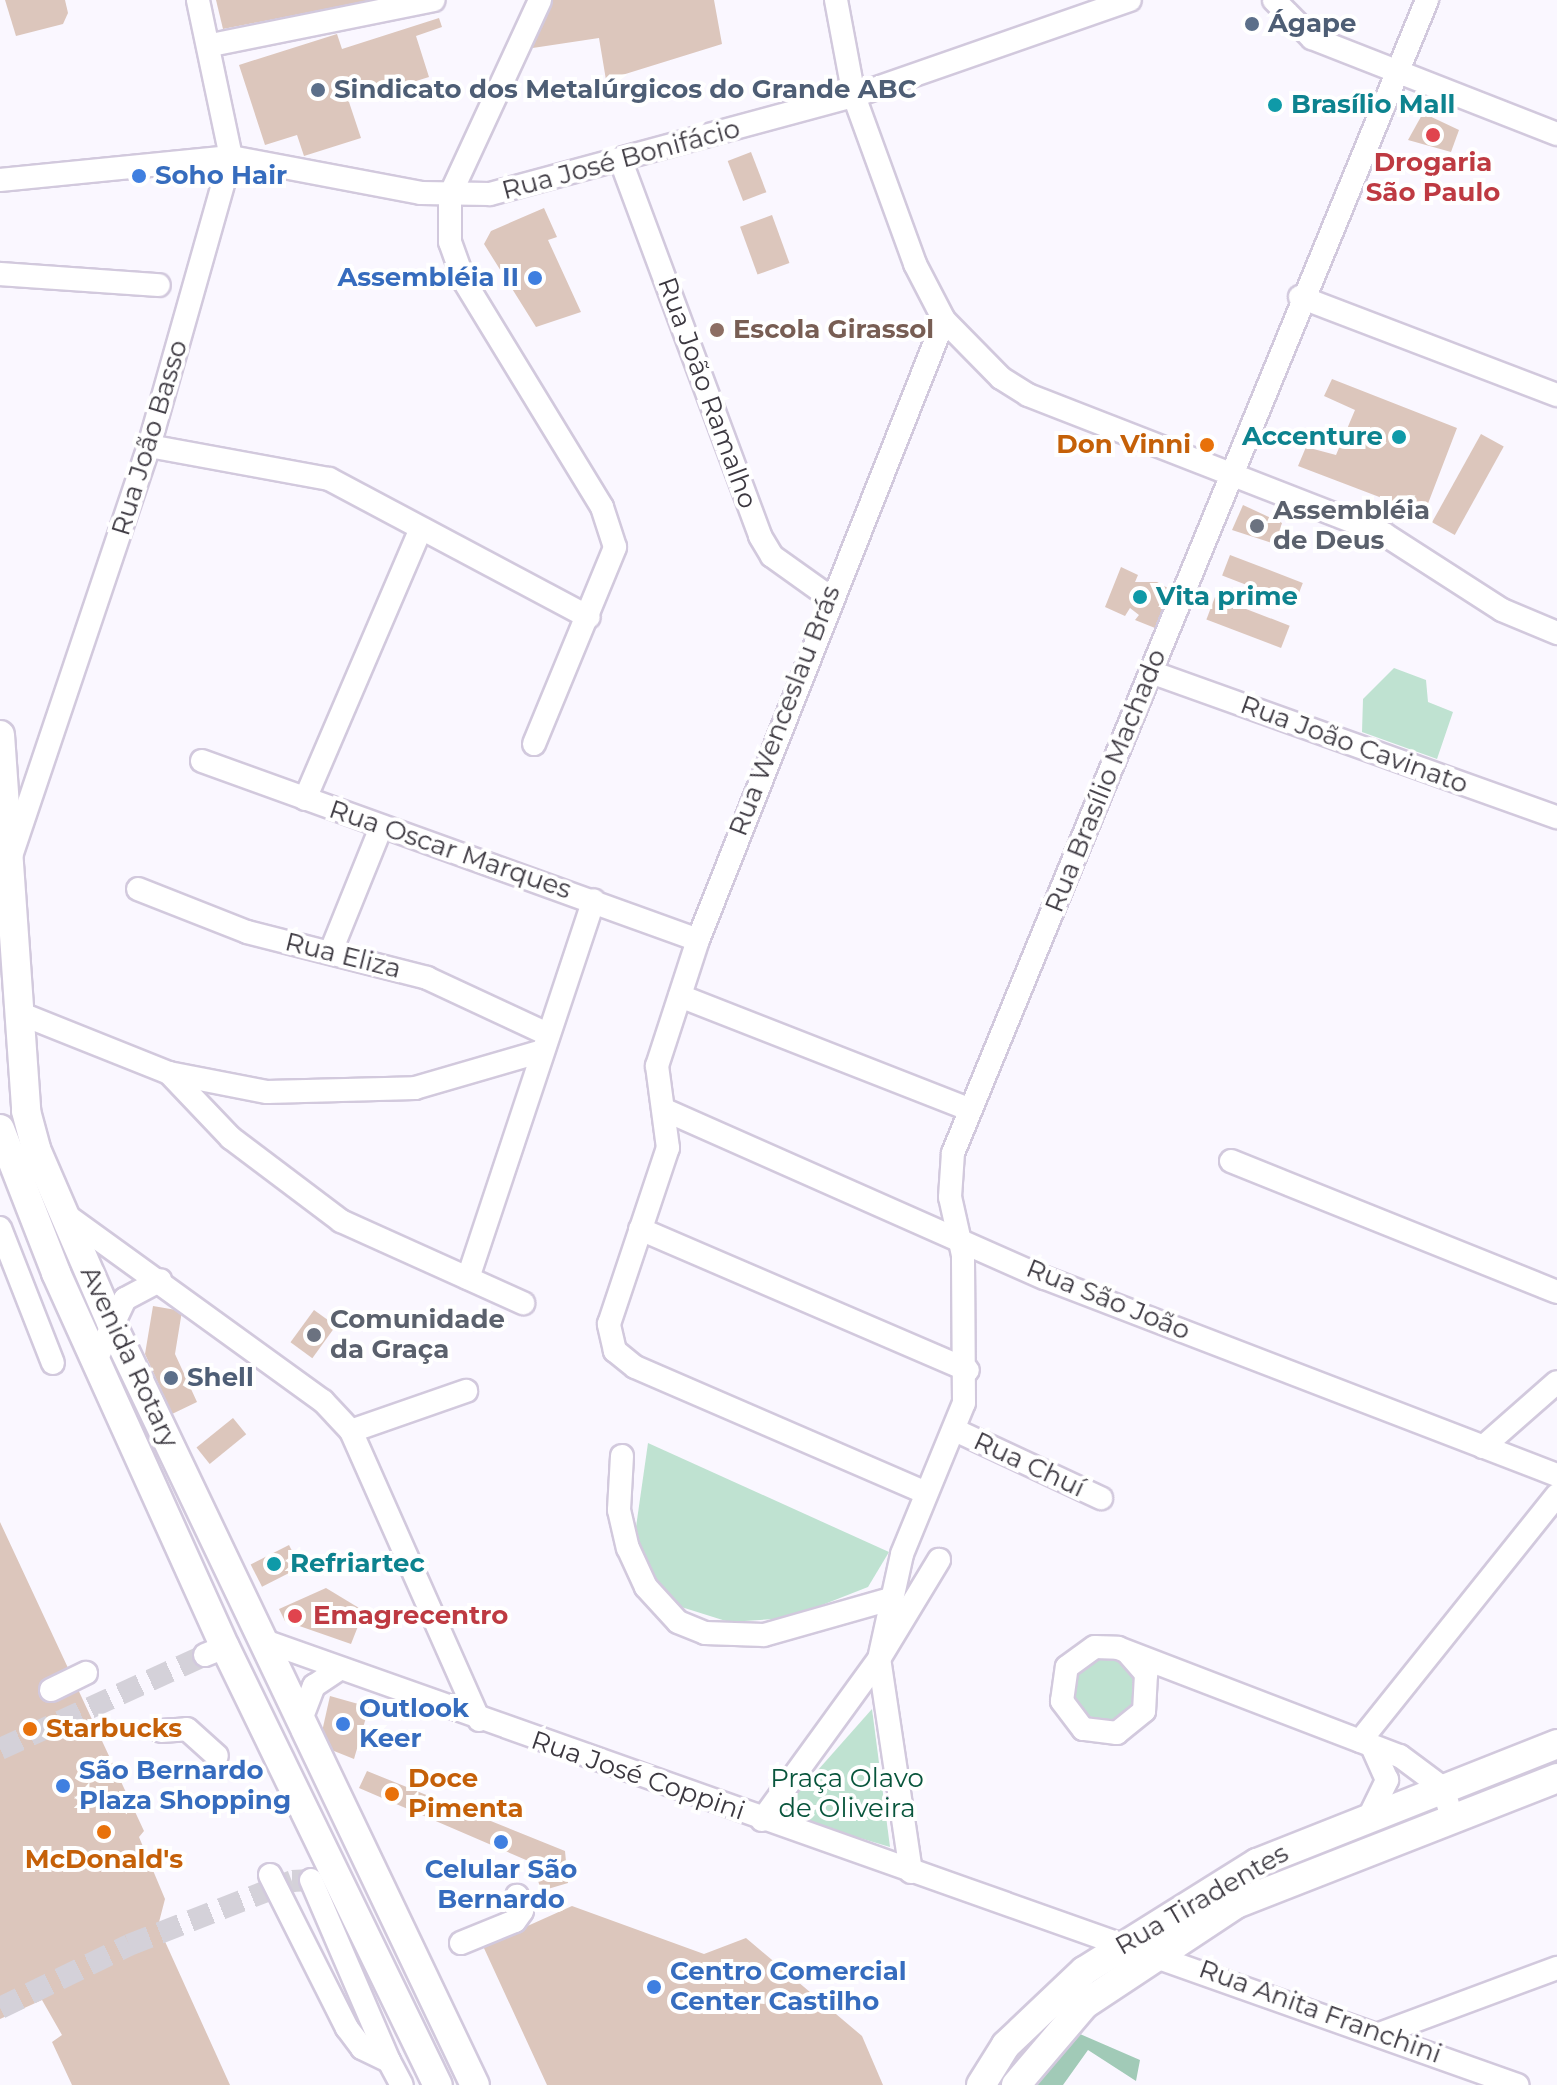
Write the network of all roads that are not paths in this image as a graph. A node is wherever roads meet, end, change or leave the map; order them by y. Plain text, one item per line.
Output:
1 (198, 0) edge
2 (434, 0) edge
3 (540, 0) edge
4 (836, 0) edge
5 (1130, 0) edge
6 (1274, 0) edge
7 (1427, 0) edge
8 (397, 4) edge
9 (211, 45) junction
10 (1395, 74) junction
11 (854, 96) junction
12 (1557, 134) edge
13 (231, 157) junction
14 (622, 164) junction
15 (0, 180) edge
16 (450, 195) junction
17 (0, 274) edge
18 (159, 285) dead end
19 (1300, 297) junction
20 (944, 320) junction
21 (1557, 395) edge
22 (149, 446) junction
23 (1227, 474) junction
24 (421, 529) junction
25 (828, 596) junction
26 (589, 617) junction
27 (1557, 633) edge
28 (1151, 672) junction
29 (0, 735) edge
30 (534, 744) dead end
31 (202, 761) dead end
32 (305, 799) junction
33 (1557, 817) edge
34 (381, 827) junction
35 (7, 868) junction
36 (138, 889) dead end
37 (594, 900) junction
38 (698, 940) junction
39 (331, 951) junction
40 (680, 996) junction
41 (19, 1013) junction
42 (542, 1042) junction
43 (169, 1073) junction
44 (968, 1109) junction
45 (665, 1110) junction
46 (0, 1129) edge
47 (1231, 1161) dead end
48 (951, 1163) junction
49 (63, 1213) junction
50 (914, 1215) junction
51 (0, 1228) edge
52 (640, 1229) junction
53 (959, 1237) junction
54 (468, 1278) junction
55 (160, 1280) junction
56 (1557, 1292) edge
57 (523, 1303) dead end
58 (111, 1322) junction
59 (95, 1362) junction
60 (53, 1363) dead end
61 (968, 1370) junction
62 (1557, 1382) edge
63 (466, 1391) dead end
64 (351, 1431) junction
65 (957, 1431) junction
66 (1483, 1447) junction
67 (622, 1456) dead end
68 (1557, 1475) edge
69 (924, 1492) junction
70 (1557, 1495) edge
71 (1101, 1498) dead end
72 (939, 1560) dead end
73 (890, 1599) junction
74 (262, 1640) junction
75 (1128, 1653) junction
76 (879, 1659) junction
77 (336, 1671) junction
78 (86, 1673) dead end
79 (1199, 1679) junction
80 (1149, 1688) junction
81 (51, 1690) dead end
82 (479, 1720) junction
83 (300, 1722) junction
84 (161, 1731) dead end
85 (1366, 1744) junction
86 (1557, 1744) edge
87 (217, 1756) dead end
88 (1557, 1778) edge
89 (1443, 1788) junction
90 (1371, 1813) junction
91 (1452, 1817) junction
92 (762, 1820) junction
93 (911, 1872) junction
94 (270, 1875) dead end
95 (311, 1880) dead end
96 (517, 1896) dead end
97 (407, 1939) junction
98 (461, 1943) dead end
99 (1121, 1946) junction
100 (1155, 1952) junction
101 (1557, 1968) edge
102 (408, 2032) junction
103 (1382, 2033) junction
104 (389, 2061) junction
105 (402, 2085) edge
106 (427, 2085) edge
107 (438, 2085) edge
108 (475, 2085) edge
109 (495, 2085) edge
110 (981, 2085) edge
111 (1016, 2085) edge
112 (1517, 2085) edge

1 - 9 street, Rua João Basso
2 - 8 street
3 - 16 street
4 - 11 street
5 - 11 street, Rua José Bonifácio
6 - 10 street
7 - 10 street, Rua Brasílio Machado
8 - 9 street
9 - 13 street, Rua João Basso
10 - 12 street
10 - 19 street, Rua Brasílio Machado
11 - 14 street, Rua José Bonifácio
11 - 20 street
13 - 15 street, Rua José Bonifácio
13 - 16 street, Rua José Bonifácio
13 - 22 street, Rua João Basso
14 - 16 street, Rua José Bonifácio
14 - 25 street, Rua João Ramalho
16 - 26 street
17 - 18 street
19 - 21 street
19 - 23 street, Rua Brasílio Machado
20 - 23 street
20 - 25 street, Rua Wenceslau Brás
22 - 24 street
22 - 35 street, Rua João Basso
23 - 27 street
23 - 28 street, Rua Brasílio Machado
24 - 26 street
24 - 32 street
25 - 38 street, Rua Wenceslau Brás
26 - 30 street
28 - 33 street, Rua João Cavinato
28 - 44 street, Rua Brasílio Machado
29 - 35 main road, Avenida Rotary
31 - 32 street, Rua Oscar Marques
32 - 34 street, Rua Oscar Marques
34 - 37 street, Rua Oscar Marques
34 - 39 street
35 - 41 main road, Avenida Rotary
36 - 39 street, Rua Eliza
37 - 38 street, Rua Oscar Marques
37 - 42 street
38 - 40 street, Rua Wenceslau Brás
39 - 42 street, Rua Eliza
40 - 44 street
40 - 45 street, Rua Wenceslau Brás
41 - 43 street
41 - 49 main road, Avenida Rotary
42 - 43 street
42 - 54 street
43 - 54 street
44 - 48 street, Rua Brasílio Machado
45 - 50 street, Rua São João
45 - 52 street, Rua Wenceslau Brás
46 - 59 main road, Avenida Rotary
47 - 56 street
48 - 50 street, Rua Brasílio Machado
48 - 53 street, Rua Brasílio Machado
49 - 55 street
49 - 58 main road, Avenida Rotary
50 - 53 street, Rua São João
51 - 60 street
52 - 61 street
52 - 69 street, Rua Wenceslau Brás
53 - 61 street, Rua Brasílio Machado
53 - 66 street, Rua São João
54 - 57 street
55 - 58 street
55 - 64 street
58 - 59 street
58 - 74 main road, Avenida Rotary
59 - 102 main road, Avenida Rotary
61 - 65 street, Rua Brasílio Machado
62 - 66 street
63 - 64 street
64 - 82 street
65 - 69 street, Rua Brasílio Machado
65 - 71 street, Rua Chuí
66 - 68 street, Rua São João
67 - 73 street
69 - 73 street, Rua Brasílio Machado
70 - 85 street
72 - 76 street
73 - 76 street, Rua Brasílio Machado
74 - 77 street, Rua José Coppini
74 - 83 main road, Avenida Rotary
75 - 79 street
75 - 80 street
75 - 80 street
76 - 92 street
76 - 93 street
77 - 82 street, Rua José Coppini
77 - 83 street
78 - 81 street
79 - 80 street
79 - 85 street
82 - 92 street, Rua José Coppini
83 - 97 main road, Avenida Rotary
84 - 87 street
85 - 89 street
85 - 90 street
86 - 89 main road, Rua Tiradentes
88 - 91 main road, Rua Tiradentes
89 - 90 main road, Rua Tiradentes
89 - 91 street
90 - 99 main road, Rua Tiradentes
91 - 100 main road, Rua Tiradentes
92 - 93 street, Rua José Coppini
93 - 99 street, Rua José Coppini
94 - 104 street
95 - 104 street
96 - 98 street
97 - 108 main road, Avenida Rotary
97 - 109 main road, Avenida Rotary
99 - 100 street, Rua Anita Franchini
99 - 110 main road, Rua Tiradentes
100 - 103 street, Rua Anita Franchini
100 - 111 main road, Rua Tiradentes
101 - 103 street
102 - 106 main road, Avenida Rotary
102 - 107 main road, Avenida Rotary
103 - 112 street, Rua Anita Franchini
104 - 105 street

